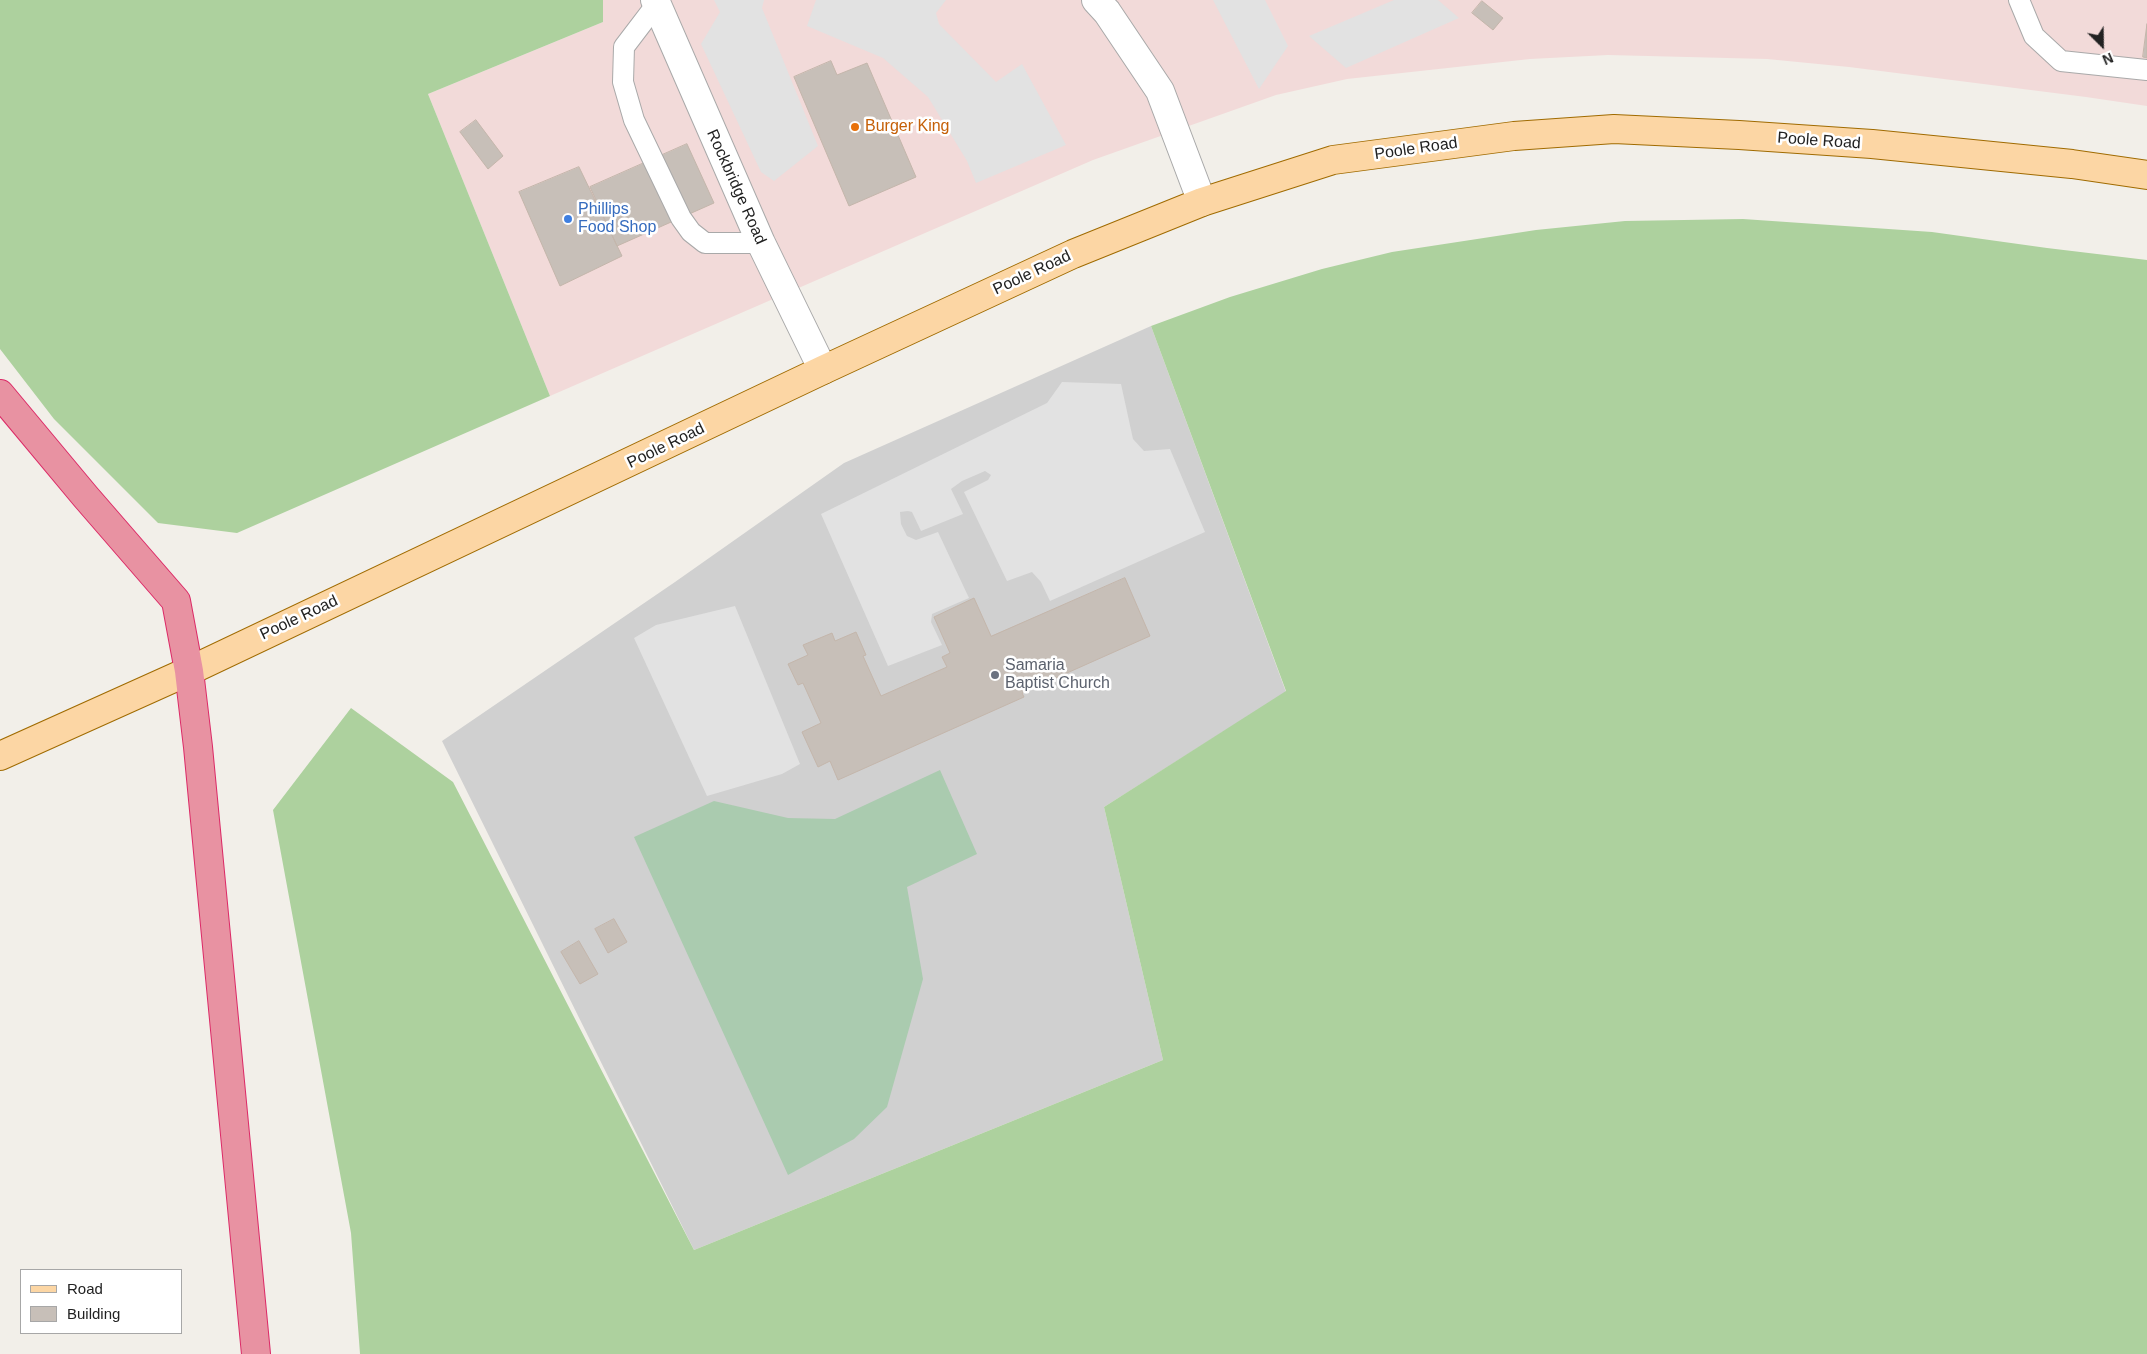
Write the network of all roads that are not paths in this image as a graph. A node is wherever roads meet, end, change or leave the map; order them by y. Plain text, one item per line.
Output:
1 (1096, 0) edge
2 (2018, 0) edge
3 (655, 2) edge
4 (2147, 70) edge
5 (2147, 175) edge
6 (1202, 202) junction
7 (761, 243) junction
8 (823, 370) junction
9 (0, 394) edge
10 (189, 671) junction
11 (0, 756) edge
12 (256, 1354) edge

1 - 6 street
2 - 4 lane
3 - 7 street, Rockbridge Road
3 - 7 lane
5 - 6 main road, Poole Road
6 - 8 main road, Poole Road
7 - 8 street, Rockbridge Road
8 - 10 main road, Poole Road
9 - 10 highway
10 - 11 main road, Poole Road
10 - 12 highway

